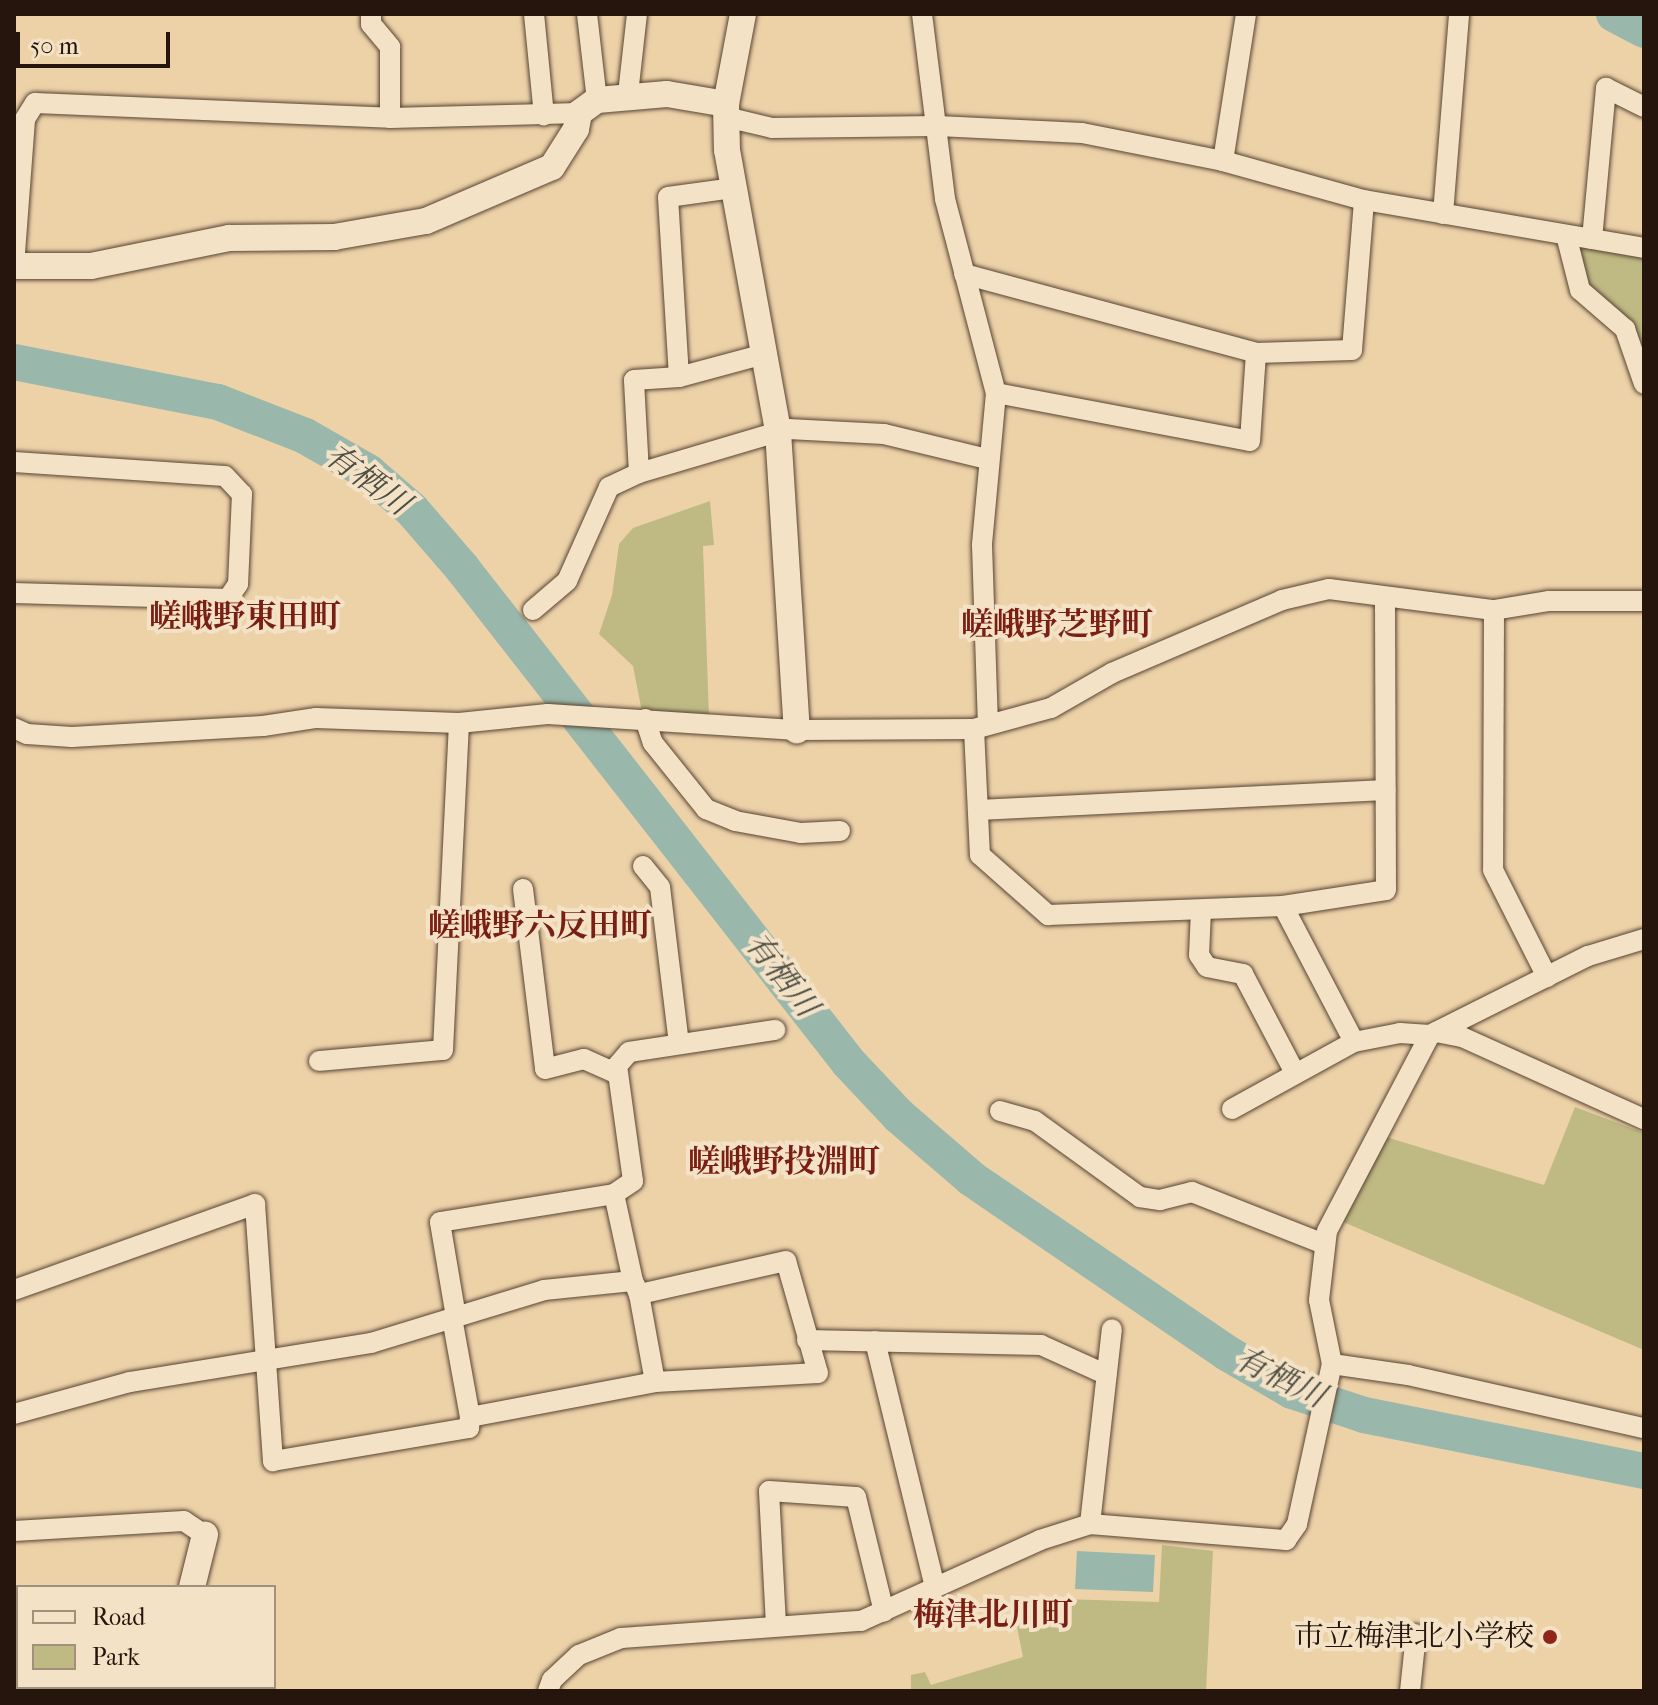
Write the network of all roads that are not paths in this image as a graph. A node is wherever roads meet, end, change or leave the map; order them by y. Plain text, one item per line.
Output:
1 (371, 14) edge
2 (534, 14) edge
3 (587, 14) edge
4 (637, 14) edge
5 (743, 14) edge
6 (922, 14) edge
7 (1246, 14) edge
8 (1459, 14) edge
9 (628, 94) junction
10 (588, 106) junction
11 (1644, 107) edge
12 (726, 110) junction
13 (544, 116) junction
14 (390, 118) junction
15 (938, 126) junction
16 (1223, 161) junction
17 (734, 188) junction
18 (1364, 200) junction
19 (1443, 214) junction
20 (1566, 235) junction
21 (1592, 239) junction
22 (1644, 248) edge
23 (15, 266) edge
24 (964, 274) junction
25 (1256, 353) junction
26 (764, 354) junction
27 (679, 377) junction
28 (1644, 384) edge
29 (996, 393) junction
30 (778, 431) junction
31 (987, 459) junction
32 (14, 462) edge
33 (639, 473) junction
34 (14, 593) edge
35 (1385, 598) junction
36 (1644, 601) edge
37 (533, 610) dead end
38 (1494, 610) junction
39 (645, 719) junction
40 (459, 723) junction
41 (981, 725) junction
42 (14, 728) edge
43 (797, 730) junction
44 (1386, 790) junction
45 (978, 810) junction
46 (840, 831) dead end
47 (643, 866) dead end
48 (523, 889) dead end
49 (1283, 906) junction
50 (1201, 910) junction
51 (1644, 939) edge
52 (1547, 977) junction
53 (775, 1030) dead end
54 (1433, 1034) junction
55 (1354, 1042) junction
56 (679, 1044) junction
57 (319, 1061) dead end
58 (1295, 1073) junction
59 (618, 1074) junction
60 (1232, 1109) dead end
61 (1000, 1111) dead end
62 (1644, 1119) edge
63 (614, 1194) junction
64 (1324, 1244) junction
65 (636, 1287) junction
66 (14, 1290) edge
67 (454, 1317) junction
68 (1112, 1329) dead end
69 (807, 1340) junction
70 (875, 1341) junction
71 (264, 1363) junction
72 (1330, 1372) junction
73 (1107, 1375) junction
74 (655, 1382) junction
75 (15, 1411) edge
76 (470, 1417) junction
77 (1644, 1428) edge
78 (1090, 1524) junction
79 (14, 1531) edge
80 (205, 1535) joint
81 (192, 1585) edge
82 (935, 1587) junction
83 (884, 1612) junction
84 (776, 1625) junction
85 (1416, 1634) dead end
86 (548, 1691) edge
87 (1410, 1691) edge

1 - 14 street
2 - 13 street
3 - 10 street
4 - 9 street
5 - 12 street
6 - 15 street
7 - 16 street
8 - 19 street
9 - 10 street
9 - 12 street
10 - 13 street
10 - 23 street
11 - 21 street
12 - 15 street
12 - 17 street
13 - 14 street
14 - 23 street
15 - 16 street
15 - 24 street
16 - 18 street
17 - 26 street
17 - 27 street
18 - 19 street
18 - 25 street
19 - 20 street
20 - 21 street
20 - 28 street
21 - 22 street
24 - 25 street
24 - 29 street
25 - 29 street
26 - 27 street
26 - 30 street
27 - 33 street
29 - 31 street
30 - 31 street
30 - 33 street
30 - 43 street
31 - 41 street
32 - 34 street
33 - 37 street
35 - 38 street
35 - 41 street
35 - 44 street
36 - 38 street
38 - 52 street
39 - 40 street
39 - 43 street
39 - 46 street
40 - 42 street
40 - 57 street
41 - 43 street
41 - 45 street
44 - 45 street
44 - 49 street
45 - 50 street
47 - 56 street
48 - 59 street
49 - 50 street
49 - 55 street
50 - 58 street
51 - 52 street
52 - 54 street
53 - 56 street
54 - 55 street
54 - 62 street
54 - 64 street
55 - 58 street
56 - 59 street
58 - 60 street
59 - 63 street
61 - 64 street
63 - 65 street
63 - 67 street
64 - 72 street
65 - 67 street
65 - 69 street
65 - 74 street
66 - 71 street
67 - 71 street
67 - 76 street
68 - 73 street
69 - 70 street
69 - 74 street
70 - 73 street
70 - 82 street
71 - 75 street
71 - 76 street
72 - 77 street
72 - 78 street
73 - 78 street
74 - 76 street
78 - 82 street
79 - 80 street
80 - 81 street
82 - 83 street
83 - 84 street
83 - 84 street
84 - 86 street
85 - 87 street

